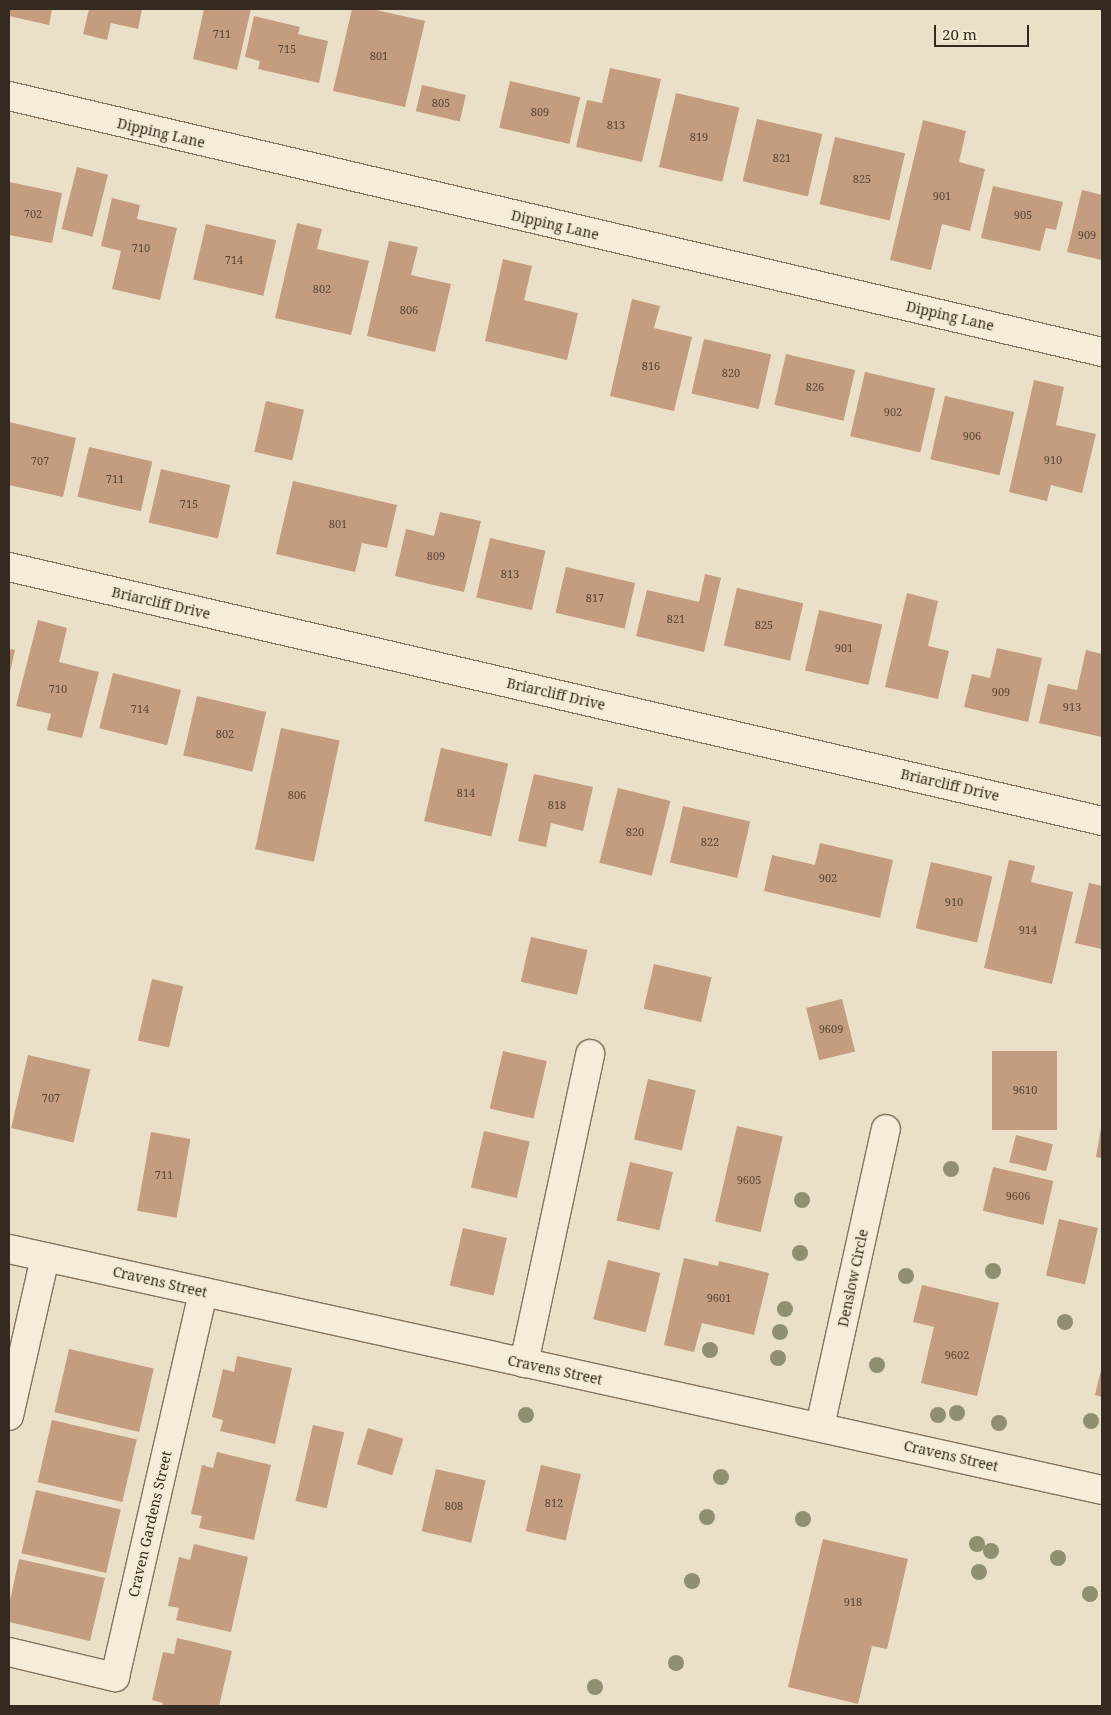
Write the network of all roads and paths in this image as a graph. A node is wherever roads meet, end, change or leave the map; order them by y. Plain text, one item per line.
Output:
1 (9, 96) edge
2 (1102, 352) edge
3 (9, 567) edge
4 (1102, 821) edge
5 (590, 1054) dead end
6 (886, 1130) dead end
7 (9, 1249) edge
8 (45, 1257) junction
9 (203, 1292) junction
10 (524, 1363) junction
11 (9, 1416) edge
12 (820, 1426) junction
13 (1102, 1490) edge
14 (9, 1652) edge

1 - 2 street, Dipping Lane
3 - 4 street, Briarcliff Drive
5 - 10 street
6 - 12 street, Denslow Circle
7 - 8 street, Cravens Street
8 - 9 street, Cravens Street
8 - 11 street
9 - 10 street, Cravens Street
9 - 14 street, Craven Gardens Street
10 - 12 street, Cravens Street
12 - 13 street, Cravens Street

